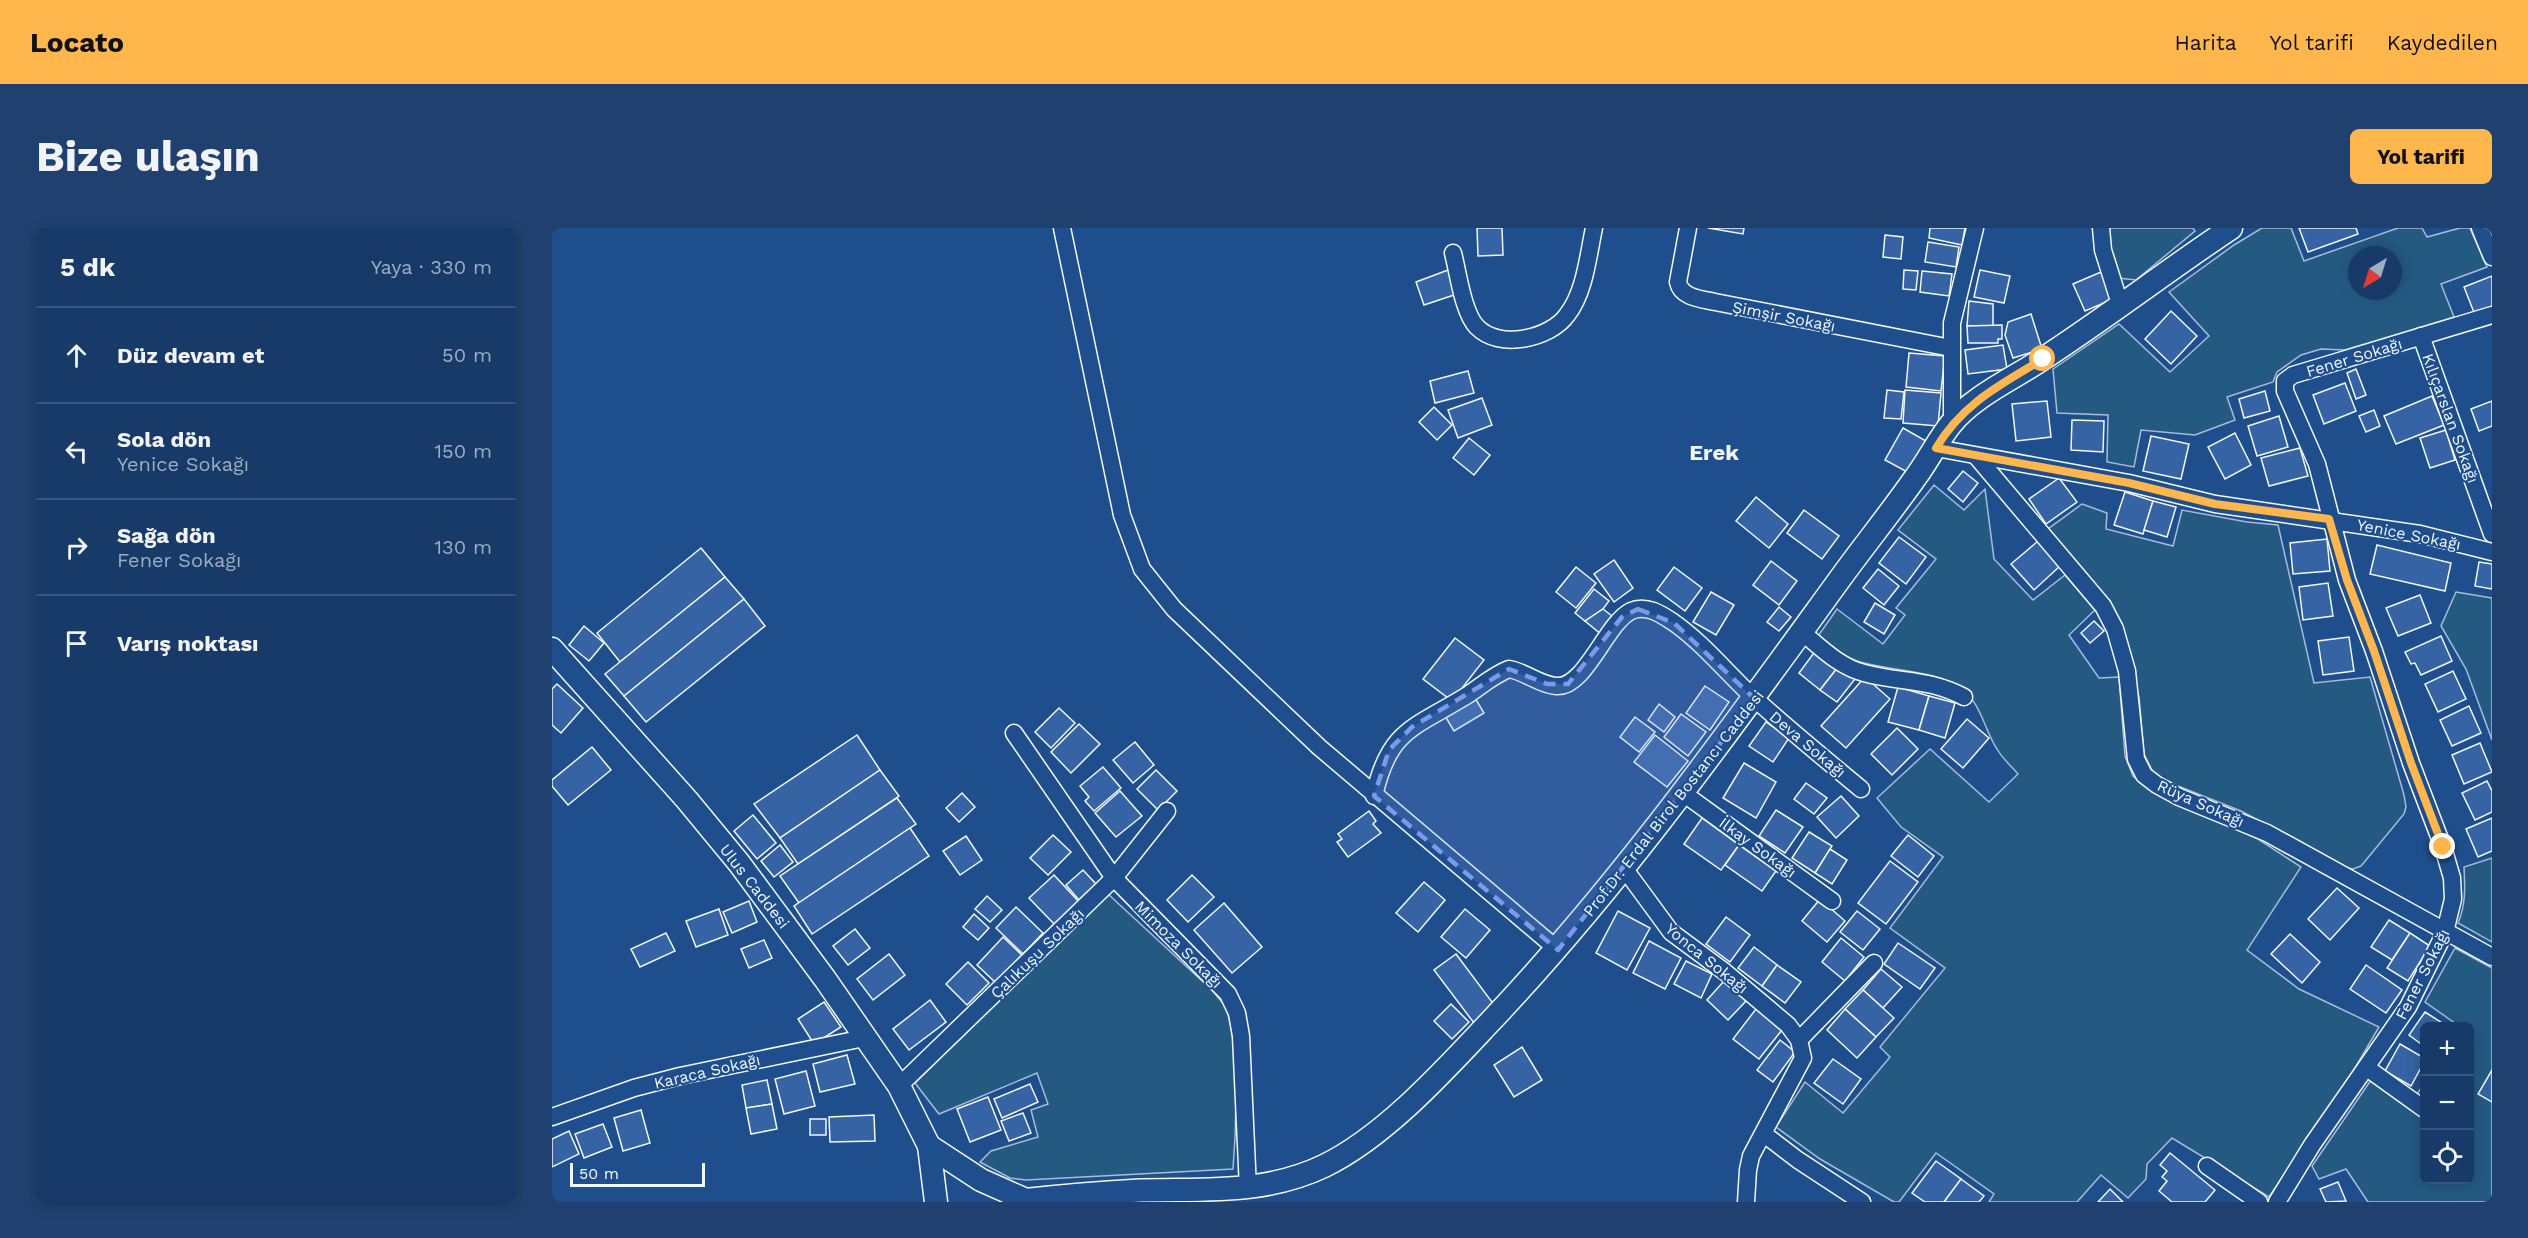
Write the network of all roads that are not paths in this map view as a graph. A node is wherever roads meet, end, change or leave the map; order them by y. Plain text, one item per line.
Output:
1 (1062, 228) edge
2 (1594, 228) edge
3 (1688, 228) edge
4 (1975, 228) edge
5 (2101, 228) edge
6 (2231, 228) edge
7 (2480, 228) edge
8 (1453, 253) dead end
9 (2492, 257) edge
10 (2120, 304) junction
11 (2492, 315) edge
12 (2421, 336) junction
13 (1951, 348) junction
14 (1952, 422) junction
15 (1936, 448) junction
16 (1976, 456) junction
17 (2329, 519) junction
18 (2492, 534) edge
19 (2492, 552) edge
20 (1802, 632) junction
21 (552, 649) edge
22 (1964, 697) dead end
23 (1755, 699) junction
24 (1014, 733) dead end
25 (1861, 789) dead end
26 (1683, 793) junction
27 (1374, 796) junction
28 (1167, 812) dead end
29 (1624, 868) junction
30 (1114, 878) junction
31 (1832, 901) dead end
32 (2445, 932) junction
33 (1557, 950) junction
34 (2492, 957) edge
35 (1874, 963) dead end
36 (864, 1038) junction
37 (1799, 1040) junction
38 (2367, 1068) junction
39 (899, 1086) junction
40 (2420, 1107) edge
41 (552, 1117) edge
42 (1764, 1134) junction
43 (929, 1146) junction
44 (2207, 1166) dead end
45 (1248, 1189) junction
46 (1025, 1201) edge
47 (936, 1202) edge
48 (1746, 1202) edge
49 (1862, 1202) edge
50 (2259, 1202) edge
51 (2277, 1202) edge

1 - 27 street
2 - 8 street
3 - 13 street, Şimşir Sokağı
4 - 13 street
5 - 10 street
6 - 10 street, Prof.Dr. Erdal Birol Bostancı Caddesi
7 - 9 street
10 - 14 street, Prof.Dr. Erdal Birol Bostancı Caddesi
11 - 12 street, Fener Sokağı
12 - 17 street, Fener Sokağı
12 - 18 street, Kılıçarslan Sokağı
13 - 14 street
14 - 15 street, Prof.Dr. Erdal Birol Bostancı Caddesi
15 - 16 street, Yenice Sokağı
15 - 20 street, Prof.Dr. Erdal Birol Bostancı Caddesi
16 - 17 street, Yenice Sokağı
16 - 32 street, Rüya Sokağı
17 - 19 street, Yenice Sokağı
17 - 32 street, Fener Sokağı
20 - 22 street
20 - 23 street, Prof.Dr. Erdal Birol Bostancı Caddesi
21 - 36 street, Ulus Caddesi
23 - 25 street, Deva Sokağı
23 - 26 street, Prof.Dr. Erdal Birol Bostancı Caddesi
23 - 27 street, Deva Sokağı
24 - 30 street, Mimoza Sokağı
26 - 29 street, Prof.Dr. Erdal Birol Bostancı Caddesi
26 - 31 street, İlkay Sokağı
27 - 33 street
28 - 30 street, Çalıkuşu Sokağı
29 - 33 street, Prof.Dr. Erdal Birol Bostancı Caddesi
29 - 37 street, Yonca Sokağı
30 - 39 street, Çalıkuşu Sokağı
30 - 45 street, Mimoza Sokağı
32 - 34 street, Rüya Sokağı
32 - 38 street, Fener Sokağı
33 - 45 street, Prof.Dr. Erdal Birol Bostancı Caddesi
35 - 37 street
36 - 39 street, Ulus Caddesi
36 - 41 street, Karaca Sokağı
37 - 42 street
38 - 40 street
38 - 51 street, Fener Sokağı
39 - 43 street, Ulus Caddesi
42 - 48 street
42 - 49 street
43 - 46 street
43 - 47 street, Ulus Caddesi
44 - 50 street
45 - 46 street, Prof.Dr. Erdal Birol Bostancı Caddesi

